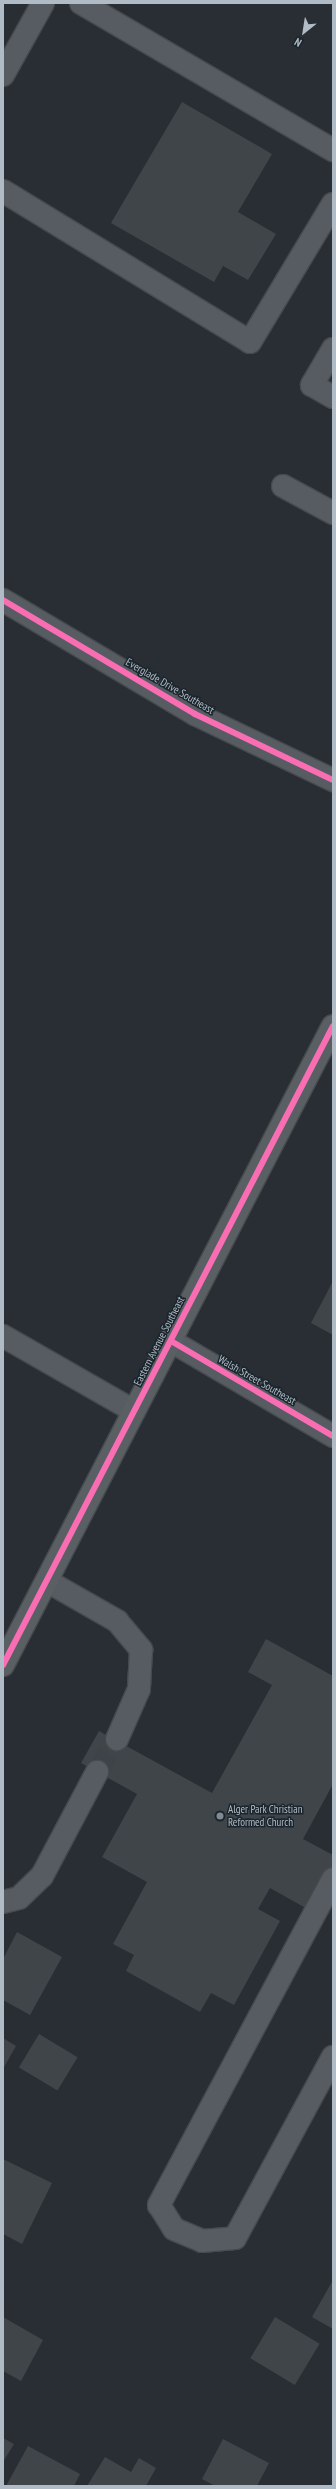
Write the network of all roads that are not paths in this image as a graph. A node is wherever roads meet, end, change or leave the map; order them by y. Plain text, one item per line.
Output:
1 (43, 3) edge
2 (81, 3) edge
3 (3, 75) edge
4 (333, 150) edge
5 (3, 191) edge
6 (333, 204) edge
7 (333, 349) edge
8 (333, 397) edge
9 (283, 486) dead end
10 (333, 513) edge
11 (3, 600) edge
12 (333, 780) edge
13 (333, 1026) edge
14 (3, 1336) edge
15 (170, 1341) junction
16 (134, 1411) junction
17 (333, 1436) edge
18 (47, 1581) junction
19 (3, 1665) edge
20 (116, 1739) tunnel mouth
21 (97, 1772) tunnel mouth
22 (333, 1879) edge
23 (3, 1902) edge
24 (333, 2057) edge

1 - 3 street
2 - 4 street
5 - 6 street
7 - 8 street
9 - 10 street
11 - 12 street, Everglade Drive Southeast
13 - 15 main road, Eastern Avenue Southeast
14 - 16 street
15 - 16 main road, Eastern Avenue Southeast
15 - 17 street, Walsh Street Southeast
16 - 18 main road, Eastern Avenue Southeast
18 - 19 main road, Eastern Avenue Southeast
18 - 20 street
21 - 23 street
22 - 24 street

